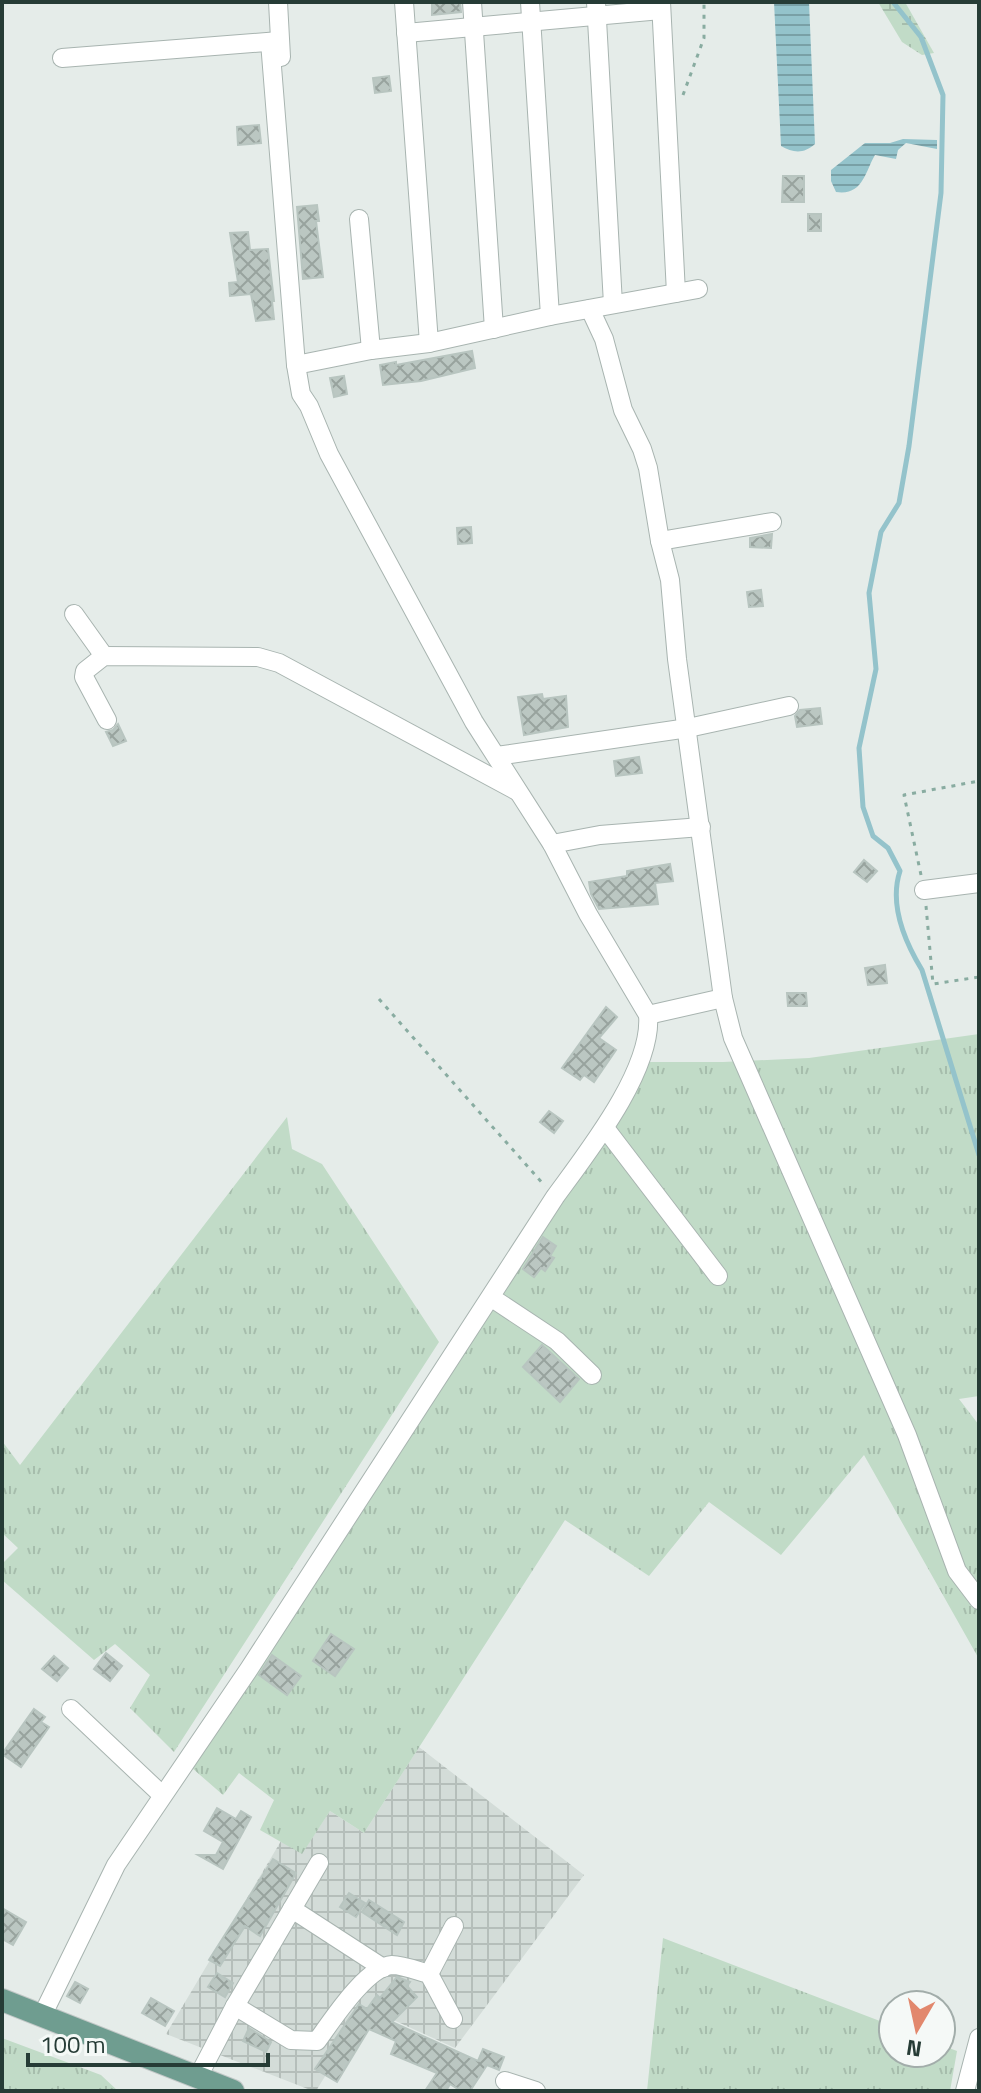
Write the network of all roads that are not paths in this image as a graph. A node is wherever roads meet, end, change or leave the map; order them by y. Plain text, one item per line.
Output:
1 (278, 2) edge
2 (404, 2) edge
3 (472, 2) edge
4 (530, 2) edge
5 (661, 6) edge
6 (596, 9) edge
7 (531, 21) junction
8 (474, 26) junction
9 (406, 33) junction
10 (274, 42) junction
11 (62, 58) dead end
12 (359, 219) dead end
13 (698, 289) dead end
14 (676, 293) junction
15 (613, 304) junction
16 (590, 309) junction
17 (550, 316) junction
18 (494, 329) junction
19 (429, 343) junction
20 (371, 350) junction
21 (302, 363) junction
22 (772, 522) dead end
23 (660, 541) junction
24 (74, 614) dead end
25 (104, 656) junction
26 (789, 706) dead end
27 (107, 720) dead end
28 (688, 728) junction
29 (497, 756) junction
30 (517, 791) junction
31 (701, 827) junction
32 (552, 844) junction
33 (979, 883) edge
34 (924, 890) dead end
35 (723, 998) junction
36 (648, 1015) junction
37 (605, 1128) junction
38 (718, 1276) dead end
39 (492, 1298) junction
40 (592, 1375) dead end
41 (979, 1600) edge
42 (71, 1709) dead end
43 (162, 1795) junction
44 (319, 1863) dead end
45 (292, 1909) junction
46 (454, 1926) dead end
47 (383, 1968) junction
48 (429, 1974) junction
49 (2, 2000) edge
50 (235, 2006) junction
51 (42, 2016) junction
52 (453, 2019) dead end
53 (979, 2038) edge
54 (198, 2077) junction
55 (505, 2081) dead end
56 (233, 2091) edge
57 (536, 2091) edge
58 (965, 2091) edge

1 - 10 street
2 - 9 street
3 - 8 street
4 - 7 street
5 - 6 street
5 - 14 street
6 - 7 street
6 - 15 street
7 - 8 street
7 - 17 street
8 - 9 street
8 - 18 street
9 - 19 street
10 - 11 street
10 - 21 street
12 - 20 street
13 - 14 street
14 - 15 street
15 - 16 street
16 - 17 street
16 - 23 street
17 - 18 street
18 - 19 street
19 - 20 street
20 - 21 street
21 - 29 street
22 - 23 street
23 - 28 street
24 - 25 street
25 - 27 street
25 - 30 street
26 - 28 street
28 - 29 street
28 - 31 street
29 - 30 street
30 - 32 street
31 - 32 street
31 - 35 street
32 - 36 street
33 - 34 street
35 - 36 street
35 - 41 street
36 - 37 street
37 - 38 street
37 - 39 street
39 - 40 street
39 - 43 street
42 - 43 street
43 - 51 street
44 - 45 street
45 - 47 street
45 - 50 street
46 - 48 street
47 - 48 street
47 - 50 street
48 - 52 street
49 - 51 main road
50 - 54 street
51 - 54 main road
53 - 58 street
54 - 56 main road
55 - 57 street

